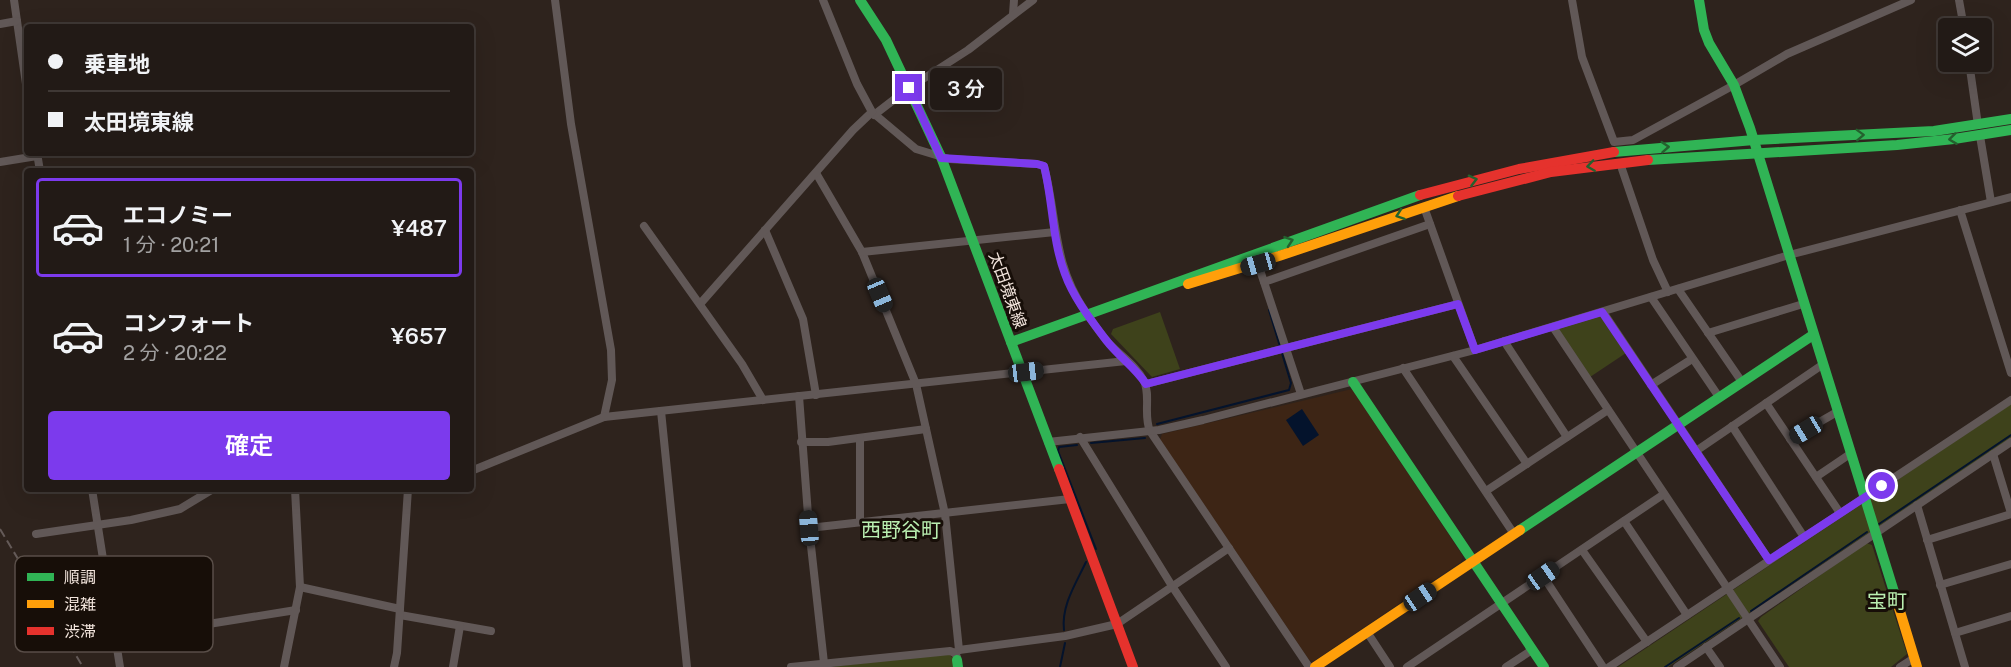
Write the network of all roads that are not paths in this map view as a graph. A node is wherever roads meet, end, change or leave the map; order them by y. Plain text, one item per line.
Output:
1 (14, 0) edge
2 (555, 0) edge
3 (823, 0) edge
4 (860, 0) edge
5 (1014, 0) edge
6 (1033, 0) edge
7 (1572, 0) edge
8 (1699, 0) edge
9 (1911, 0) edge
10 (1959, 0) edge
11 (1013, 14) junction
12 (1962, 18) edge
13 (17, 21) junction
14 (0, 24) edge
15 (24, 70) edge
16 (1970, 72) edge
17 (1734, 85) junction
18 (909, 88) junction
19 (873, 114) junction
20 (2011, 119) edge
21 (2011, 130) edge
22 (1979, 131) junction
23 (1754, 140) junction
24 (1758, 152) junction
25 (32, 156) edge
26 (941, 158) junction
27 (0, 162) edge
28 (1622, 169) dead end
29 (816, 173) junction
30 (2011, 197) edge
31 (1991, 202) junction
32 (1424, 207) junction
33 (1960, 210) junction
34 (1430, 224) junction
35 (644, 226) dead end
36 (765, 230) junction
37 (1055, 232) junction
38 (974, 241) junction
39 (862, 252) junction
40 (1789, 255) junction
41 (1258, 264) junction
42 (1264, 282) junction
43 (1678, 289) junction
44 (1668, 292) junction
45 (1652, 297) junction
46 (700, 304) junction
47 (1458, 304) junction
48 (1803, 304) junction
49 (1091, 312) junction
50 (1602, 312) junction
51 (1552, 327) junction
52 (1708, 333) junction
53 (1813, 335) junction
54 (1504, 341) junction
55 (1011, 342) junction
56 (1286, 348) junction
57 (1475, 350) junction
58 (1453, 356) junction
59 (1692, 358) junction
60 (1126, 361) junction
61 (1822, 365) junction
62 (1403, 368) junction
63 (1023, 372) junction
64 (2011, 373) edge
65 (1353, 382) junction
66 (1742, 382) junction
67 (916, 384) junction
68 (1146, 384) junction
69 (1652, 385) junction
70 (1301, 394) junction
71 (816, 395) junction
72 (799, 396) junction
73 (1719, 397) junction
74 (764, 400) junction
75 (2011, 400) edge
76 (1766, 403) junction
77 (1608, 410) junction
78 (661, 411) junction
79 (1837, 412) junction
80 (604, 417) junction
81 (1678, 425) junction
82 (1732, 426) junction
83 (926, 429) junction
84 (1150, 431) junction
85 (1080, 437) junction
86 (1567, 437) junction
87 (860, 438) junction
88 (1791, 439) junction
89 (801, 442) junction
90 (1048, 442) junction
91 (2011, 442) edge
92 (1696, 451) junction
93 (1637, 452) junction
94 (1850, 454) junction
95 (1993, 454) junction
96 (1527, 464) junction
97 (474, 470) edge
98 (1816, 477) junction
99 (1486, 491) junction
100 (93, 492) edge
101 (208, 492) edge
102 (295, 492) edge
103 (408, 492) edge
104 (1664, 494) junction
105 (1070, 499) junction
106 (1864, 499) junction
107 (1917, 505) junction
108 (945, 513) junction
109 (1840, 513) junction
110 (2011, 513) edge
111 (1624, 521) junction
112 (860, 522) junction
113 (98, 524) junction
114 (809, 528) junction
115 (1875, 533) junction
116 (36, 534) dead end
117 (1514, 534) junction
118 (1804, 537) junction
119 (1927, 540) junction
120 (1228, 548) junction
121 (1582, 550) junction
122 (103, 556) edge
123 (1769, 560) junction
124 (1473, 561) junction
125 (2011, 564) edge
126 (1543, 576) junction
127 (1941, 585) junction
128 (1172, 586) junction
129 (300, 587) junction
130 (1728, 588) junction
131 (1501, 604) junction
132 (296, 610) junction
133 (400, 612) junction
134 (1687, 615) junction
135 (2011, 616) edge
136 (1748, 619) junction
137 (213, 623) edge
138 (1117, 624) junction
139 (460, 626) junction
140 (491, 631) dead end
141 (1367, 632) junction
142 (1955, 633) junction
143 (1647, 642) junction
144 (1706, 647) junction
145 (1532, 650) junction
146 (117, 652) edge
147 (957, 658) edge
148 (1915, 662) edge
149 (824, 663) junction
150 (120, 667) edge
151 (284, 667) edge
152 (394, 667) edge
153 (453, 667) edge
154 (687, 667) edge
155 (791, 667) edge
156 (1133, 667) edge
157 (1226, 667) edge
158 (1309, 667) edge
159 (1315, 667) edge
160 (1390, 667) edge
161 (1407, 667) edge
162 (1506, 667) edge
163 (1544, 667) edge
164 (1603, 667) edge
165 (1609, 667) edge
166 (1677, 667) edge
167 (1720, 667) edge
168 (1780, 667) edge
169 (1900, 667) edge
170 (1965, 667) edge

1 - 13 street
2 - 80 street
3 - 19 street
4 - 18 street, 太田境東線
5 - 11 street
6 - 11 street
7 - 17 street
8 - 17 street
9 - 17 street
10 - 12 street
11 - 18 street
13 - 14 street
13 - 15 street
16 - 22 street
17 - 23 street
18 - 19 street
18 - 26 street, 太田境東線
19 - 26 street
19 - 29 street
20 - 22 street
21 - 22 street
23 -> 22 street
22 -> 24 street
22 - 31 street
23 - 24 street
49 -> 23 street
24 -> 32 street
24 - 40 street
25 - 27 street
26 - 37 street
26 - 38 street, 太田境東線
28 - 44 street
29 - 36 street
29 - 39 street
30 - 31 street
31 - 33 street
32 - 34 street
32 -> 41 street
33 - 40 street
33 - 64 street
34 - 42 street
34 - 47 street
35 - 46 street
36 - 46 street
36 - 71 street
37 - 38 street
37 - 49 street
38 - 39 street
38 - 55 street, 太田境東線
39 - 67 street
40 - 43 street
40 - 48 street
41 - 42 street
41 - 49 street
42 - 56 street
43 - 44 street
43 - 52 street
44 - 45 street
45 - 50 street
45 - 59 street
46 - 74 street
47 - 56 street
47 - 57 street
48 - 52 street
48 - 53 street
49 - 55 street
49 - 60 street
50 - 51 street
50 - 69 street
51 - 54 street
51 - 77 street
52 - 66 street
53 - 61 street
53 - 66 street
54 - 57 street
54 - 86 street
55 - 63 street, 太田境東線
56 - 68 street
56 - 70 street
57 - 58 street
58 - 62 street
58 - 96 street
59 - 69 street
59 - 73 street
60 - 63 street
60 - 68 street
61 - 76 street
61 - 79 street
62 - 65 street
62 - 99 street
63 - 67 street
63 - 90 street, 太田境東線
65 - 70 street
65 - 124 street
66 - 73 street
67 - 71 street
67 - 83 street
68 - 84 street
69 - 81 street
70 - 84 street
71 - 72 street
72 - 74 street
72 - 89 street
73 - 81 street
74 - 78 street
75 - 106 street
76 - 82 street
76 - 88 street
77 - 86 street
77 - 93 street
78 - 80 street
78 - 154 street
79 - 88 street
79 - 94 street
80 - 97 street
81 - 92 street
81 - 93 street
82 - 92 street
82 - 118 street
83 - 87 street
83 - 108 street
84 - 85 street
84 - 120 street
85 - 90 street
85 - 128 street
86 - 96 street
87 - 89 street
87 - 112 street
88 - 98 street
89 - 114 street
90 - 105 street, 太田境東線
91 - 95 street
92 - 123 street
93 - 104 street
93 - 117 street
94 - 98 street
94 - 106 street
95 - 107 street
95 - 110 street
96 - 99 street
98 - 109 street
99 - 117 street
100 - 113 street
101 - 113 street
102 - 129 street
103 - 133 street
104 - 111 street
104 - 130 street
105 - 108 street
105 - 138 street, 太田境東線
106 - 109 street
106 - 115 street
107 - 115 street
107 - 119 street
108 - 112 street
108 - 147 street
109 - 118 street
110 - 119 street
111 - 121 street
111 - 134 street
112 - 114 street
113 - 116 street
113 - 122 street
114 - 149 street
115 - 136 street
115 - 148 street
117 - 124 street
118 - 123 street
119 - 127 street
120 - 128 street
120 - 158 street
121 - 126 street
121 - 143 street
123 - 130 street
124 - 131 street
124 - 141 street
125 - 127 street
126 - 131 street
126 - 164 street
127 - 142 street
128 - 138 street
128 - 157 street
129 - 132 street
129 - 133 street
130 - 134 street
130 - 136 street
131 - 145 street
131 - 161 street
132 - 137 street
132 - 151 street
133 - 139 street
133 - 152 street
134 - 143 street
135 - 142 street
136 - 144 street
136 - 168 street
138 - 147 street
138 - 156 street, 太田境東線
139 - 140 street
139 - 153 street
141 - 159 street
141 - 160 street
142 - 170 street
143 - 165 street
144 - 166 street
144 - 167 street
145 - 162 street
145 - 163 street
146 - 150 street
147 - 149 street
148 - 169 street
149 - 155 street

